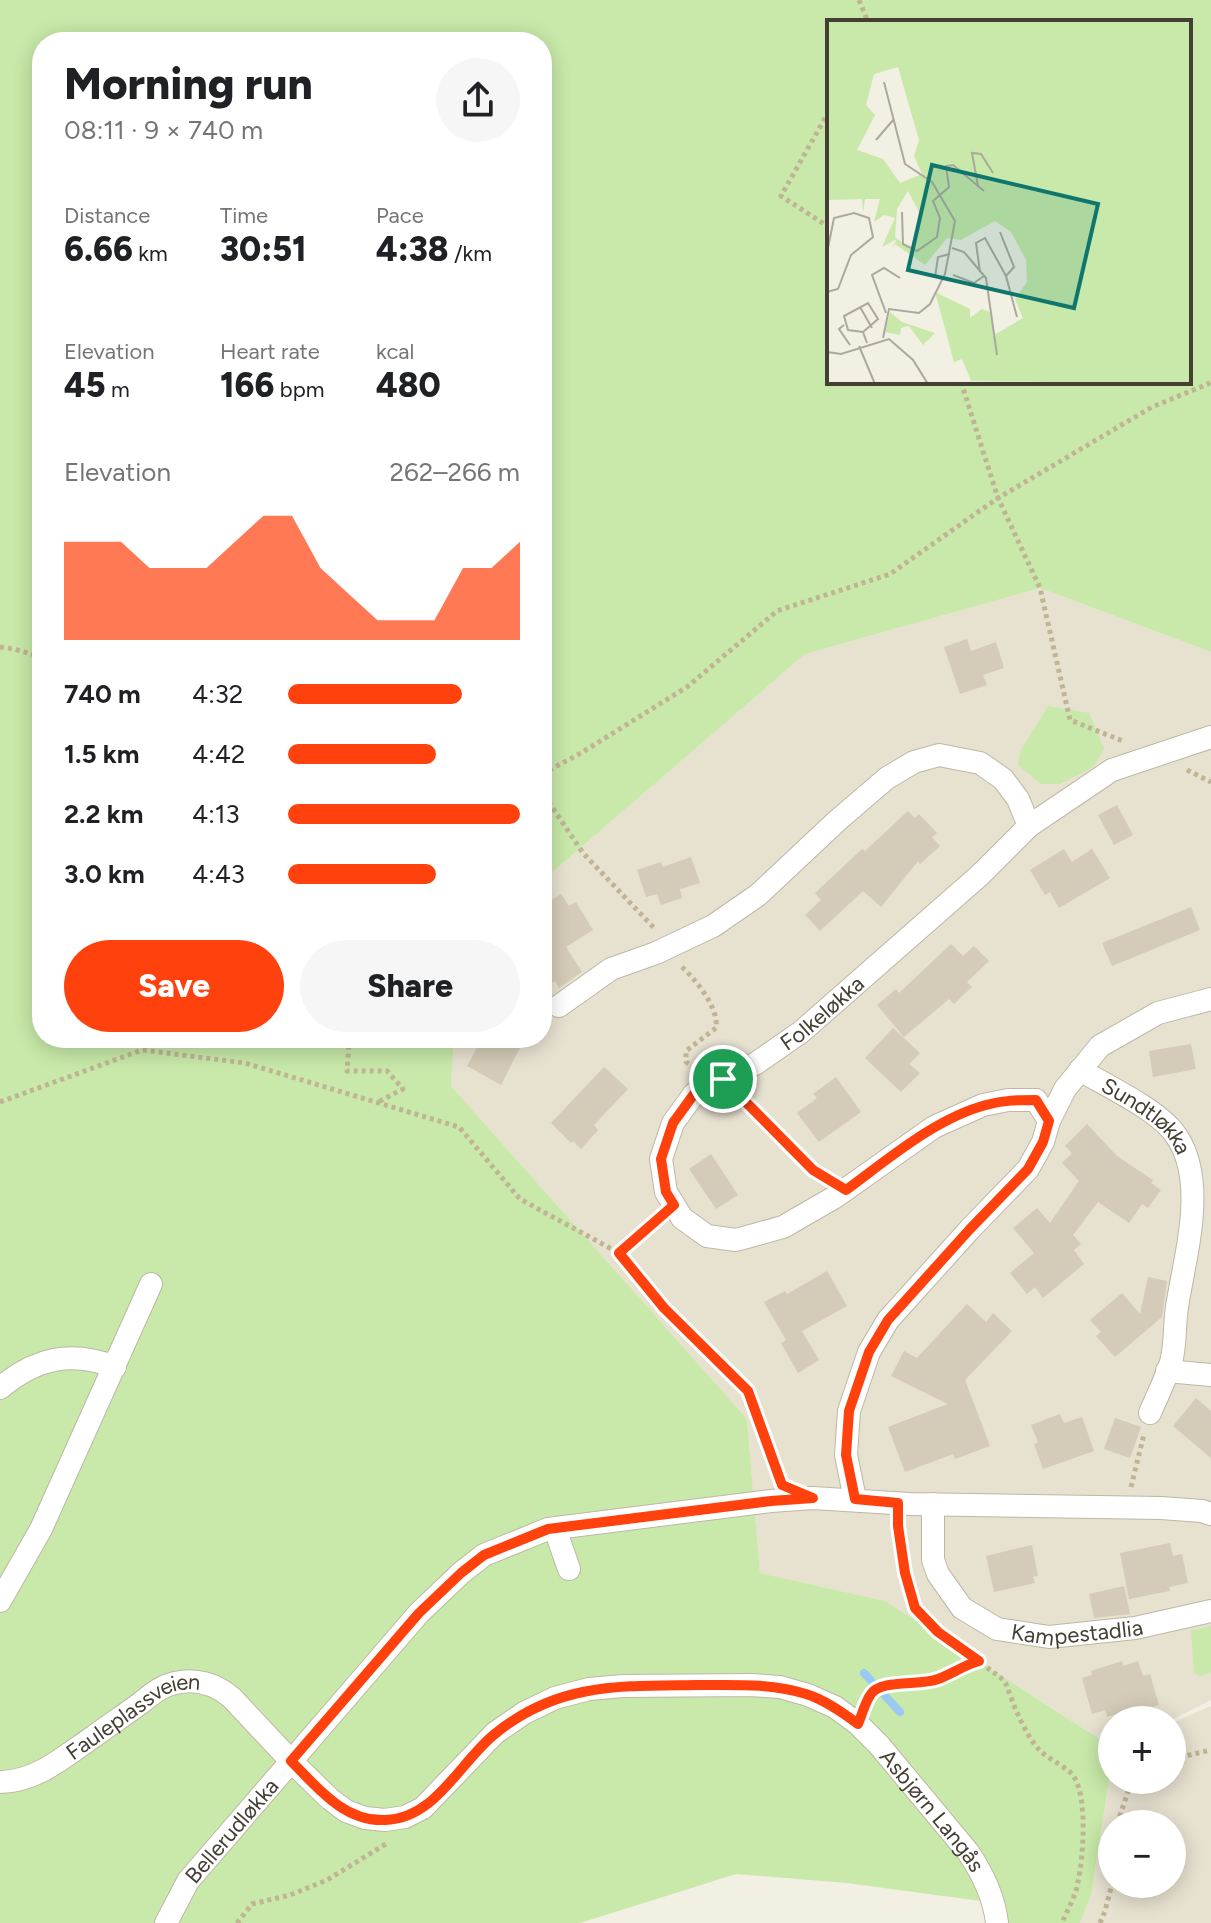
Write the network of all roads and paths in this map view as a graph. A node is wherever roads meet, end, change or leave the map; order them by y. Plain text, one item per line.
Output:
1 (859, 0) edge
2 (867, 20) edge
3 (827, 115) edge
4 (827, 226) edge
5 (1211, 381) edge
6 (962, 384) edge
7 (998, 498) junction
8 (0, 647) edge
9 (32, 654) edge
10 (1211, 737) edge
11 (1158, 755) junction
12 (552, 769) edge
13 (1211, 782) edge
14 (552, 807) edge
15 (1029, 826) junction
16 (666, 948) junction
17 (1211, 999) edge
18 (559, 1006) dead end
19 (349, 1048) edge
20 (1080, 1070) junction
21 (723, 1079) junction
22 (0, 1102) edge
23 (378, 1103) junction
24 (1049, 1121) junction
25 (846, 1190) junction
26 (674, 1205) junction
27 (619, 1253) junction
28 (151, 1284) dead end
29 (115, 1367) junction
30 (1167, 1371) junction
31 (1211, 1375) edge
32 (0, 1388) edge
33 (1150, 1413) joint
34 (813, 1498) junction
35 (855, 1499) junction
36 (898, 1503) junction
37 (933, 1504) junction
38 (1126, 1507) junction
39 (1211, 1514) edge
40 (555, 1529) junction
41 (569, 1569) dead end
42 (0, 1601) edge
43 (1211, 1611) edge
44 (979, 1661) junction
45 (858, 1724) junction
46 (1211, 1750) edge
47 (1186, 1756) edge
48 (291, 1761) junction
49 (0, 1782) edge
50 (405, 1817) junction
51 (1108, 1898) edge
52 (166, 1923) edge
53 (237, 1923) edge
54 (997, 1923) edge
55 (1062, 1923) edge
56 (1100, 1923) edge

1 - 2 path
3 - 4 path
5 - 7 path
6 - 7 path
7 - 11 path
7 - 12 path
8 - 9 path
10 - 11 street, Folkeløkka
11 - 13 path
11 - 15 street, Folkeløkka
14 - 16 path
15 - 16 street
15 - 21 street, Folkeløkka
16 - 18 street
16 - 21 path
17 - 20 street, Sundtløkka
19 - 23 path
20 - 24 street, Sundtløkka
20 - 30 street, Sundtløkka
21 - 25 path
21 - 26 street, Folkeløkka
22 - 23 path
23 - 27 path
24 - 25 street, Folkeløkka
24 - 35 street, Sundtløkka
25 - 26 street, Folkeløkka
26 - 27 path
27 - 34 path
28 - 29 street
29 - 32 street
29 - 42 street
30 - 31 street
30 - 33 street, Sundtløkka
33 - 38 path
34 - 35 street
34 - 40 street, Bellerudløkka
35 - 36 street
36 - 37 street
36 - 44 path
37 - 38 street
37 - 43 street, Kampestadlia
38 - 39 street
40 - 41 street
40 - 48 street, Bellerudløkka
44 - 45 path
44 - 55 path
45 - 50 street, Asbjørn Langås
45 - 54 street, Asbjørn Langås
46 - 47 path
48 - 49 street, Fauleplassveien
48 - 50 street
48 - 52 street, Bellerudløkka
50 - 53 path
51 - 56 path

